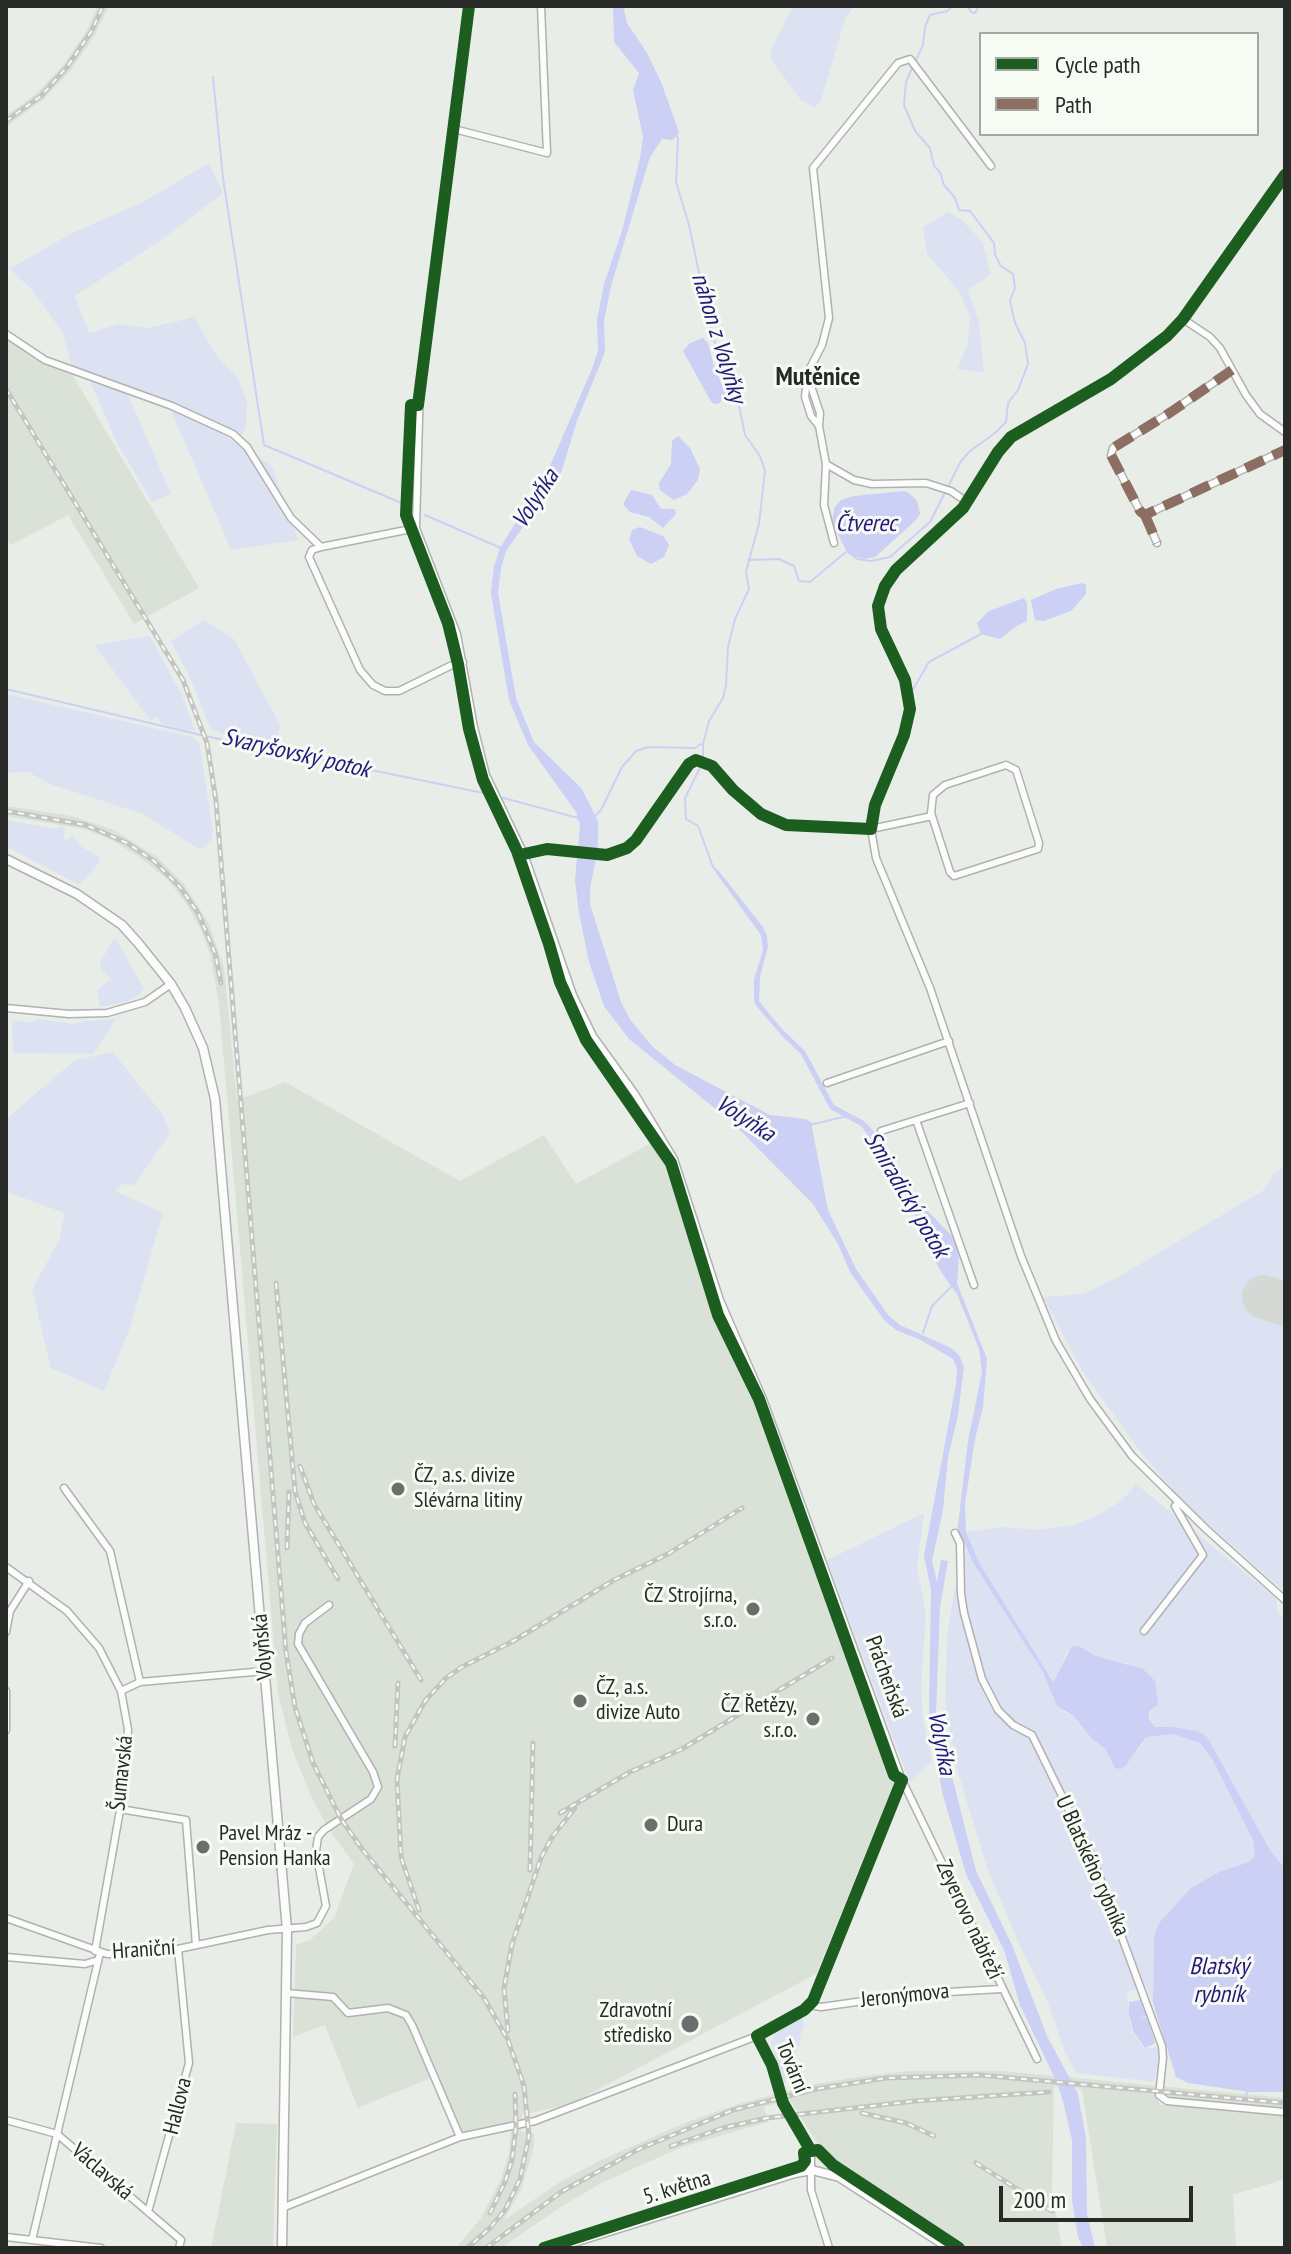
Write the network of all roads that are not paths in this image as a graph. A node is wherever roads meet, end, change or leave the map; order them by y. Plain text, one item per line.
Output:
1 (469, 6) edge
2 (541, 6) edge
3 (454, 129) junction
4 (991, 166) dead end
5 (1285, 175) edge
6 (1183, 319) junction
7 (6, 334) edge
8 (1232, 370) junction
9 (1285, 432) edge
10 (1285, 450) edge
11 (826, 464) junction
12 (967, 502) junction
13 (1145, 515) junction
14 (416, 528) junction
15 (834, 543) dead end
16 (1157, 543) dead end
17 (321, 547) junction
18 (463, 662) junction
19 (932, 816) junction
20 (871, 829) junction
21 (524, 854) junction
22 (6, 859) edge
23 (171, 984) junction
24 (6, 1008) edge
25 (949, 1041) junction
26 (827, 1083) dead end
27 (970, 1103) junction
28 (916, 1120) junction
29 (881, 1131) dead end
30 (974, 1285) dead end
31 (64, 1488) dead end
32 (1179, 1502) junction
33 (955, 1533) dead end
34 (6, 1567) edge
35 (29, 1581) junction
36 (1285, 1600) edge
37 (329, 1605) dead end
38 (1144, 1631) dead end
39 (6, 1632) edge
40 (265, 1671) junction
41 (140, 1682) junction
42 (6, 1691) edge
43 (121, 1691) junction
44 (6, 1730) edge
45 (902, 1780) junction
46 (120, 1809) junction
47 (6, 1918) edge
48 (287, 1930) junction
49 (196, 1945) junction
50 (178, 1949) junction
51 (97, 1955) junction
52 (6, 1957) edge
53 (1001, 1989) junction
54 (286, 1993) junction
55 (810, 2005) junction
56 (757, 2036) junction
57 (1037, 2059) dead end
58 (1285, 2112) edge
59 (6, 2120) edge
60 (57, 2134) junction
61 (460, 2137) junction
62 (812, 2170) junction
63 (282, 2208) junction
64 (148, 2212) junction
65 (6, 2237) edge
66 (32, 2240) junction
67 (569, 2246) edge
68 (101, 2248) edge
69 (179, 2248) edge
70 (282, 2248) edge
71 (555, 2248) edge
72 (829, 2248) edge
73 (949, 2248) edge

1 - 3 street
2 - 3 street
3 - 14 street
4 - 11 street
5 - 6 street
6 - 8 street
6 - 12 street
7 - 17 street
8 - 9 street
8 - 13 street
10 - 13 street
11 - 12 street
11 - 15 street
12 - 20 street
13 - 16 street
14 - 17 street
14 - 18 street, Prácheňská
17 - 18 street
18 - 21 street, Prácheňská
19 - 19 street
19 - 20 street
20 - 21 street
20 - 25 street
21 - 45 street, Prácheňská
22 - 23 main road, Volyňská
23 - 24 street
23 - 40 main road, Volyňská
25 - 26 street
25 - 27 street
27 - 28 street
27 - 32 street
28 - 29 street
28 - 30 street
31 - 41 street
32 - 36 street
32 - 38 street
33 - 58 street, U Blatského rybníka
34 - 35 street, Šumavská
35 - 39 street
35 - 43 street, Šumavská
37 - 48 street, Hraniční
40 - 41 street
40 - 48 main road, Volyňská
41 - 43 street
42 - 44 street
43 - 46 street, Šumavská
45 - 53 street, Zeyerovo nábřeží
45 - 55 street
46 - 49 street
46 - 51 street, Šumavská
47 - 51 street, Hraniční
48 - 49 street, Hraniční
48 - 54 main road, Volyňská
49 - 50 street, Hraniční
50 - 51 street, Hraniční
50 - 64 street, Hallova
51 - 52 street, Hraniční
51 - 60 street, Šumavská
53 - 55 street, Jeronýmova
53 - 57 street, Zeyerovo nábřeží
54 - 61 street
54 - 63 main road, Volyňská
55 - 56 street, Tovární
56 - 61 street, Tovární
56 - 62 street, Tovární
59 - 60 street, Václavská
60 - 64 street, Václavská
60 - 66 street, Šumavská
61 - 63 street, Tovární
62 - 67 main road, 5. května
62 - 72 street, Tovární
62 - 73 main road
63 - 70 main road, Volyňská
64 - 69 street, Václavská
65 - 66 street
66 - 68 street
67 - 71 main road, 5. května

